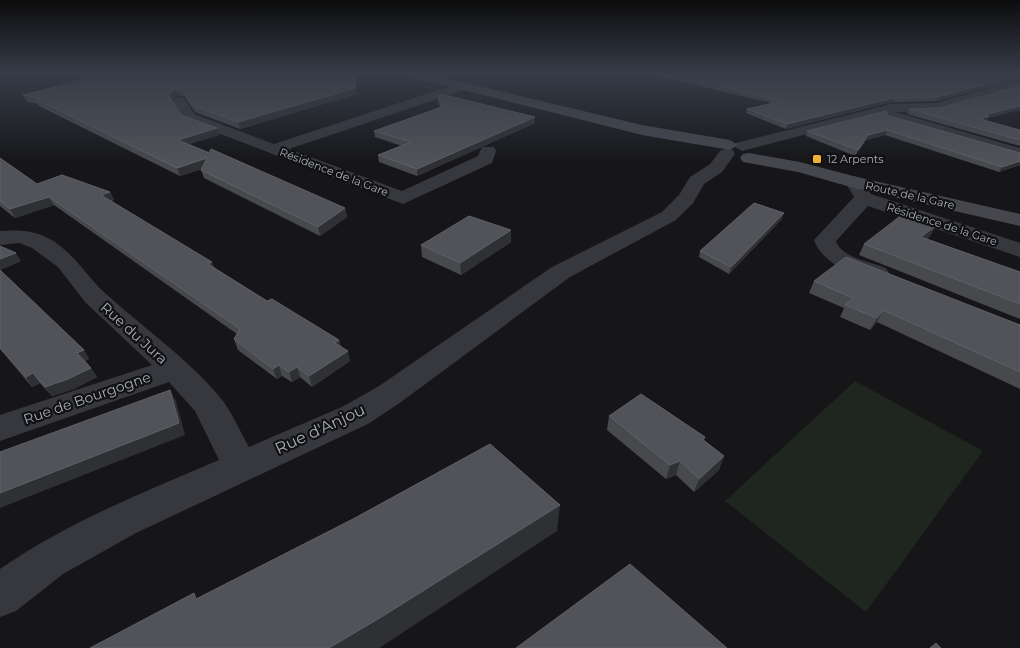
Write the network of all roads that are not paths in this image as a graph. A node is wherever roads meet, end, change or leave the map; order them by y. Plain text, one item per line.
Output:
1 (181, 103) edge
2 (410, 103) edge
3 (537, 103) edge
4 (950, 103) edge
5 (877, 112) junction
6 (274, 148) junction
7 (488, 151) edge
8 (741, 152) junction
9 (1020, 153) edge
10 (859, 190) junction
11 (1020, 220) edge
12 (0, 238) edge
13 (1020, 250) edge
14 (894, 280) edge
15 (174, 369) junction
16 (0, 428) edge
17 (240, 465) junction
18 (0, 595) edge

1 - 6 street, Résidence de la Gare
2 - 6 street
3 - 8 street, Route de la Gare
4 - 5 street
5 - 8 street
5 - 9 street
6 - 7 street, Résidence de la Gare
8 - 10 street, Route de la Gare
8 - 17 street, Rue d'Anjou
10 - 11 street, Route de la Gare
10 - 13 street, Résidence de la Gare
10 - 14 street
12 - 15 street, Rue du Jura
15 - 16 street, Rue de Bourgogne
15 - 17 street, Rue du Jura
17 - 18 street, Rue d'Anjou

